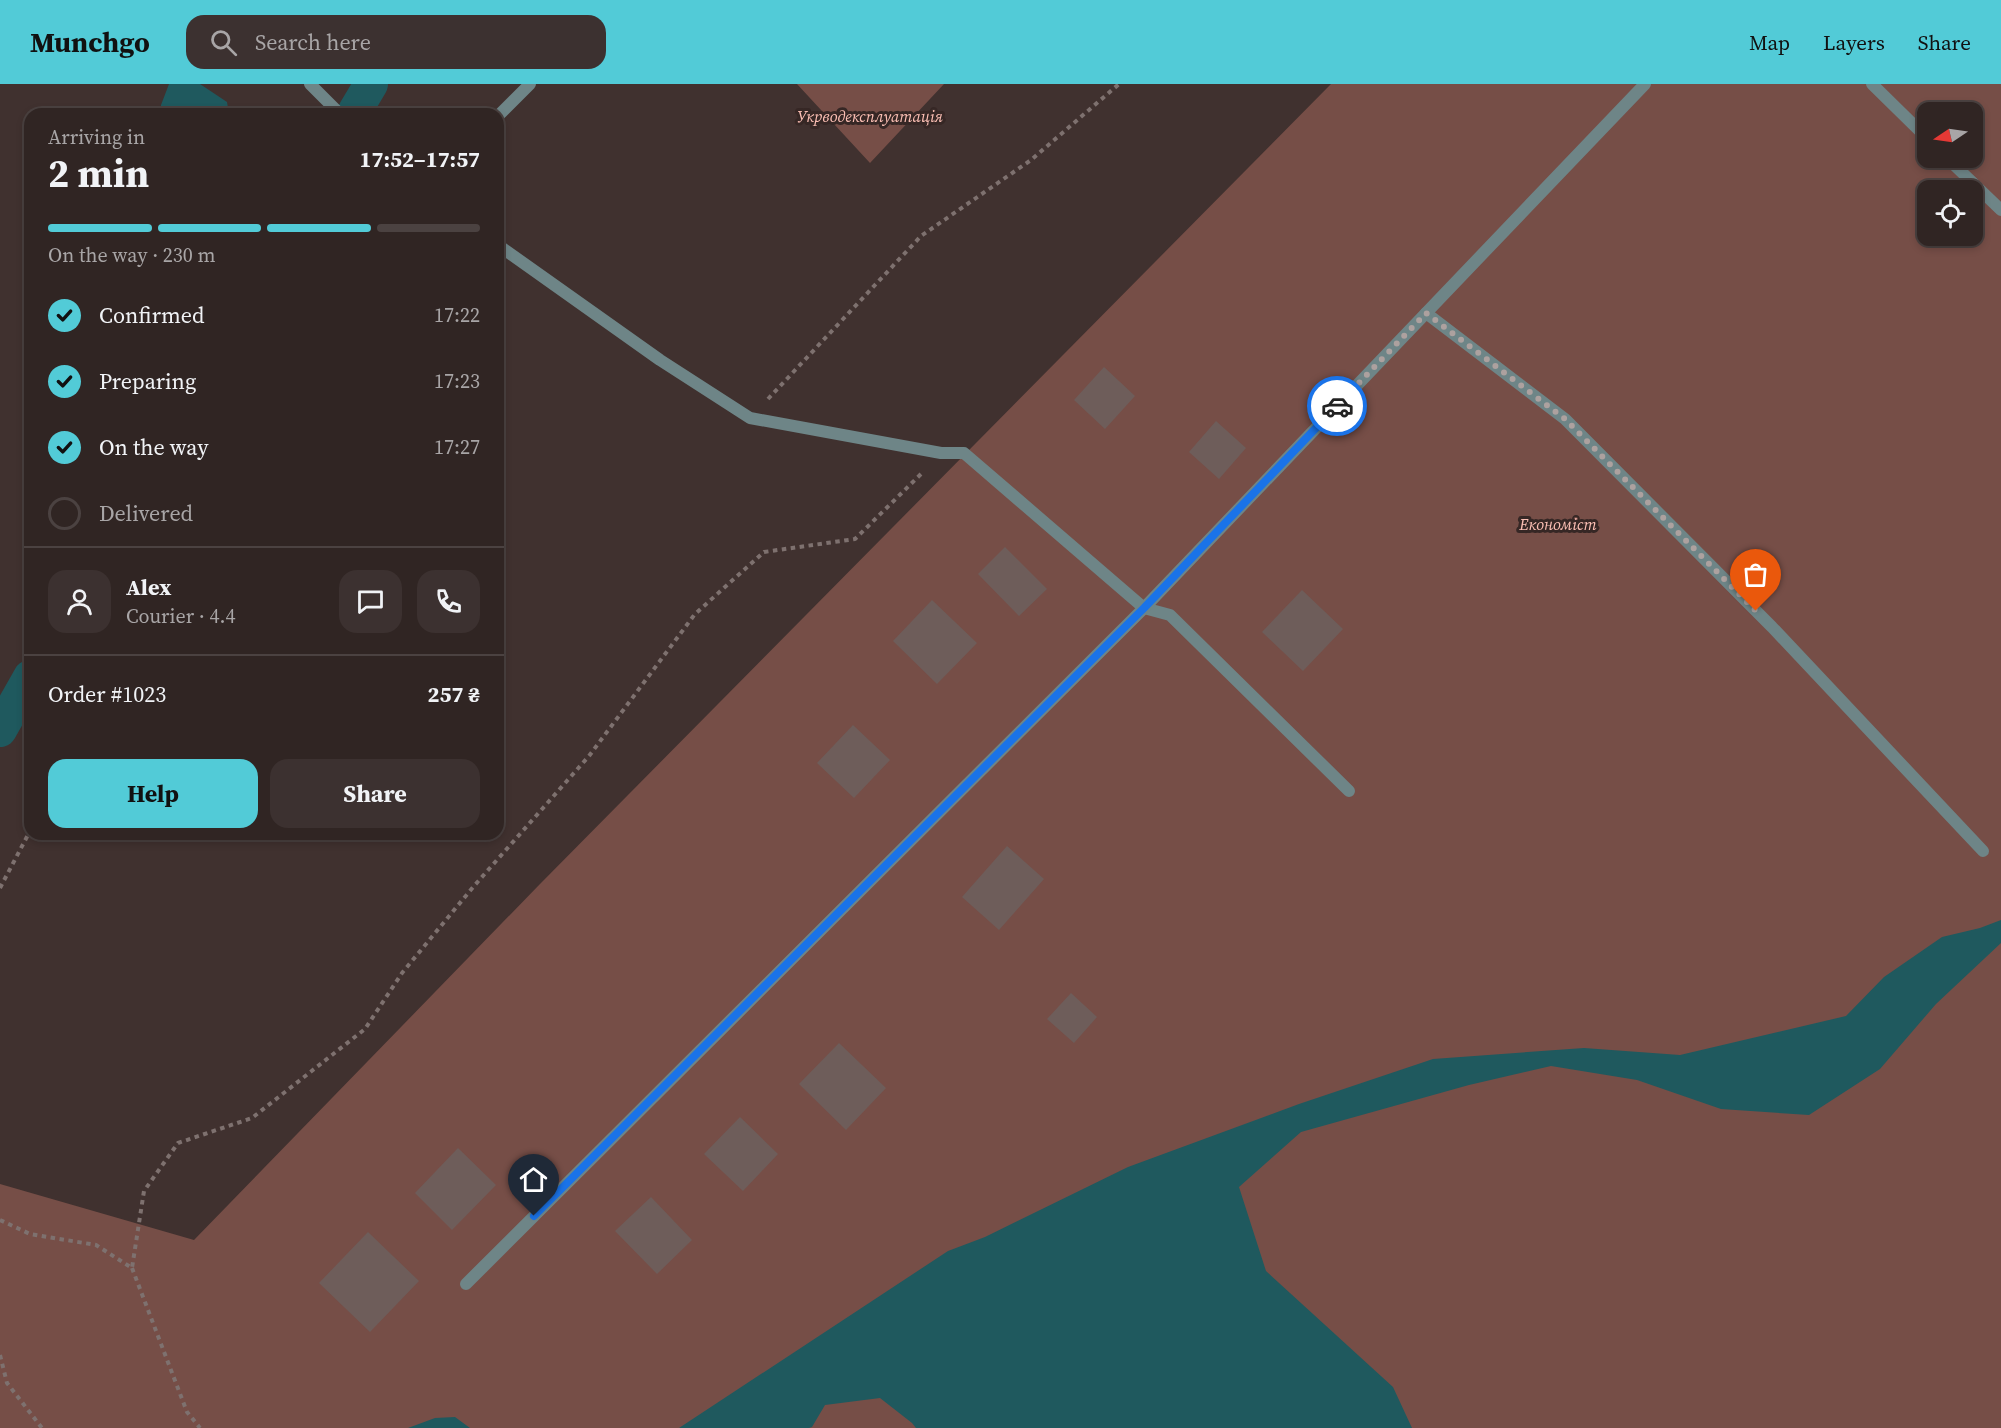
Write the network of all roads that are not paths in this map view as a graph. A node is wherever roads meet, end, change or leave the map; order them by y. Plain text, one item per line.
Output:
1 (310, 84) edge
2 (530, 84) edge
3 (1645, 84) edge
4 (1872, 84) edge
5 (334, 108) edge
6 (504, 110) edge
7 (1917, 127) edge
8 (1957, 168) edge
9 (2001, 210) edge
10 (504, 249) edge
11 (1426, 313) junction
12 (1144, 608) junction
13 (1349, 791) dead end
14 (1983, 851) dead end
15 (466, 1284) dead end

1 - 5 street
2 - 6 street
3 - 11 street
4 - 7 street
8 - 9 street
10 - 12 street
11 - 12 street
11 - 14 street
12 - 13 street
12 - 15 street

